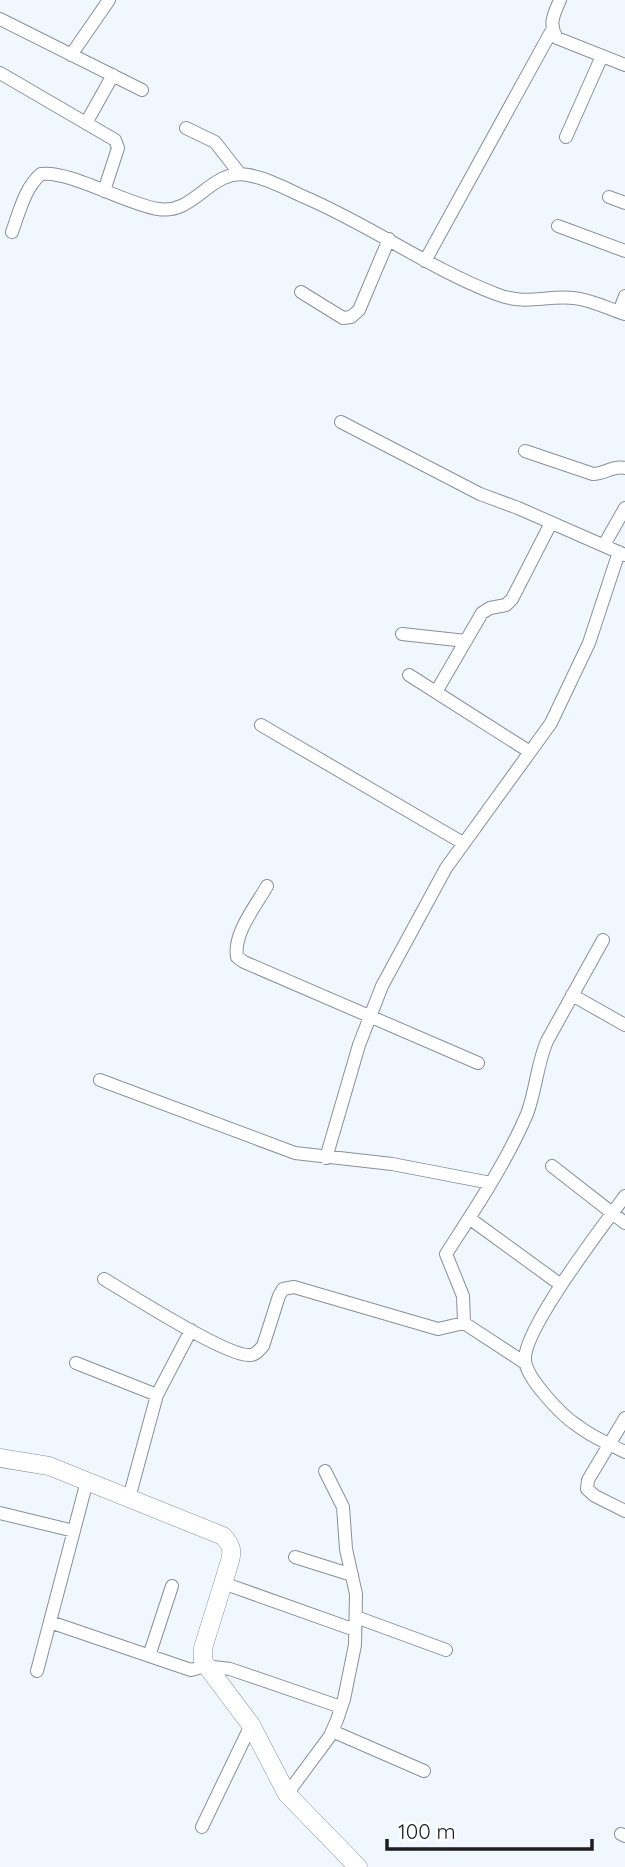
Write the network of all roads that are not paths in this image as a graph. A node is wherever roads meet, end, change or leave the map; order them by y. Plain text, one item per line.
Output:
1 (109, 0) edge
2 (560, 0) edge
3 (0, 19) edge
4 (552, 30) junction
5 (71, 55) junction
6 (602, 56) junction
7 (625, 65) edge
8 (0, 73) edge
9 (113, 75) junction
10 (142, 90) dead end
11 (86, 123) junction
12 (186, 128) dead end
13 (566, 136) dead end
14 (240, 174) junction
15 (104, 191) junction
16 (609, 197) dead end
17 (625, 203) edge
18 (558, 226) dead end
19 (12, 232) dead end
20 (389, 239) junction
21 (625, 251) edge
22 (425, 261) junction
23 (301, 292) dead end
24 (625, 296) edge
25 (622, 313) edge
26 (341, 422) dead end
27 (525, 451) dead end
28 (625, 468) edge
29 (625, 508) edge
30 (551, 523) junction
31 (604, 545) junction
32 (622, 554) edge
33 (402, 634) dead end
34 (466, 641) junction
35 (409, 675) dead end
36 (436, 692) junction
37 (261, 725) dead end
38 (530, 752) junction
39 (463, 843) junction
40 (267, 886) dead end
41 (603, 940) dead end
42 (572, 995) junction
43 (369, 1018) junction
44 (625, 1025) edge
45 (478, 1063) dead end
46 (100, 1080) dead end
47 (326, 1158) junction
48 (552, 1166) dead end
49 (491, 1183) junction
50 (625, 1196) edge
51 (611, 1214) junction
52 (469, 1218) junction
53 (625, 1223) edge
54 (104, 1279) dead end
55 (561, 1284) junction
56 (464, 1323) junction
57 (191, 1330) junction
58 (76, 1363) dead end
59 (525, 1363) junction
60 (157, 1395) junction
61 (625, 1418) edge
62 (609, 1444) junction
63 (625, 1452) edge
64 (0, 1458) edge
65 (325, 1471) dead end
66 (87, 1480) junction
67 (129, 1498) junction
68 (625, 1511) edge
69 (0, 1513) edge
70 (74, 1531) junction
71 (295, 1557) dead end
72 (352, 1575) junction
73 (223, 1583) junction
74 (172, 1586) dead end
75 (50, 1622) junction
76 (356, 1624) junction
77 (446, 1650) dead end
78 (149, 1657) junction
79 (205, 1666) junction
80 (37, 1671) dead end
81 (341, 1707) junction
82 (251, 1725) junction
83 (332, 1731) junction
84 (424, 1772) dead end
85 (287, 1794) junction
86 (202, 1826) dead end
87 (352, 1865) edge

1 - 5 street
2 - 4 street
3 - 5 street
4 - 6 street
4 - 22 street
5 - 9 street
6 - 7 street
6 - 13 street
8 - 11 street
9 - 10 street
9 - 11 street
11 - 15 street
12 - 14 street
14 - 15 street
14 - 20 street
15 - 19 street
16 - 17 street
18 - 21 street
20 - 22 street
20 - 23 street
22 - 25 street
24 - 25 street
26 - 30 street
27 - 28 street
29 - 31 street
30 - 31 street
30 - 34 street
31 - 32 street
32 - 38 street
33 - 34 street
34 - 36 street
35 - 36 street
36 - 38 street
37 - 39 street
38 - 39 street
39 - 43 street
40 - 43 street
41 - 42 street
42 - 44 street
42 - 49 street
43 - 45 street
43 - 47 street
46 - 47 street
47 - 49 street
48 - 51 street
49 - 52 street
50 - 51 street
51 - 53 street
51 - 55 street
52 - 55 street
52 - 56 street
54 - 57 street
55 - 59 street
56 - 57 street
56 - 59 street
57 - 60 street
58 - 60 street
59 - 62 street
60 - 67 street
61 - 62 street
62 - 63 street
62 - 68 street
64 - 66 street
65 - 72 street
66 - 67 street
66 - 70 street
67 - 73 street
69 - 70 street
70 - 75 street
71 - 72 street
72 - 76 street
73 - 76 street
73 - 79 street
74 - 78 street
75 - 78 street
75 - 80 street
76 - 77 street
76 - 81 street
78 - 79 street
79 - 81 street
79 - 82 street
81 - 83 street
82 - 85 street
82 - 86 street
83 - 84 street
83 - 85 street
85 - 87 street

